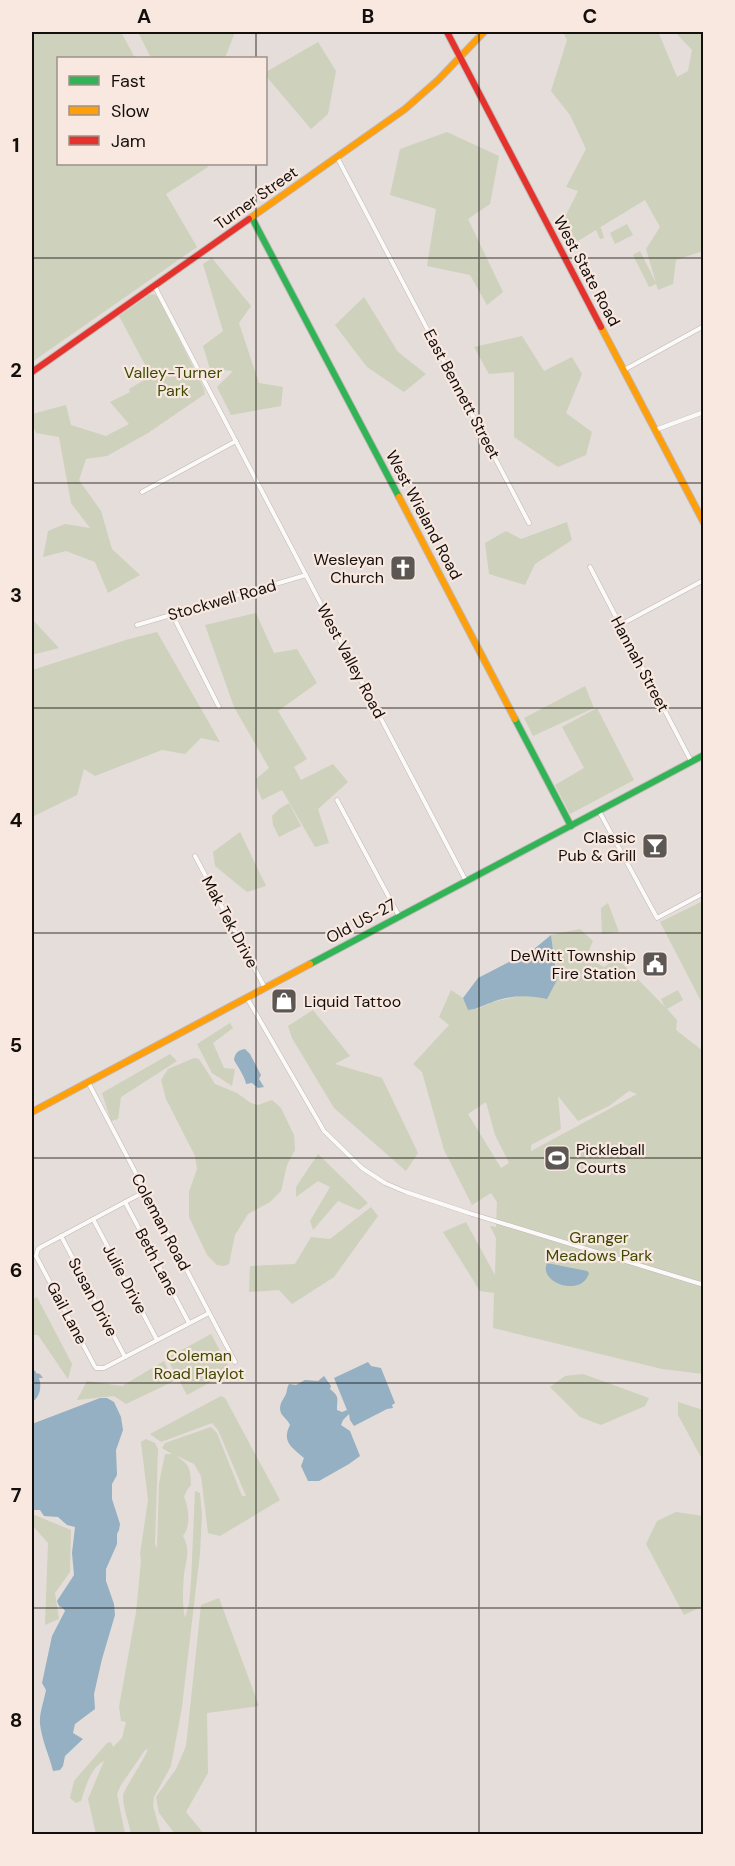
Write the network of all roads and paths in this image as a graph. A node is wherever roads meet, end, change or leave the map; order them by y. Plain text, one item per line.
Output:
1 (447, 32) edge
2 (484, 32) edge
3 (460, 56) junction
4 (337, 157) junction
5 (252, 218) junction
6 (154, 287) junction
7 (704, 326) edge
8 (624, 370) junction
9 (32, 372) edge
10 (704, 412) edge
11 (655, 430) junction
12 (236, 441) junction
13 (142, 492) dead end
14 (529, 523) dead end
15 (704, 523) edge
16 (590, 567) dead end
17 (306, 575) junction
18 (704, 580) edge
19 (172, 614) junction
20 (137, 625) dead end
21 (620, 625) junction
22 (219, 707) dead end
23 (704, 755) edge
24 (691, 761) junction
25 (337, 800) dead end
26 (599, 811) junction
27 (571, 826) junction
28 (195, 856) dead end
29 (466, 881) junction
30 (704, 893) edge
31 (399, 916) junction
32 (266, 988) junction
33 (247, 998) junction
34 (88, 1082) junction
35 (32, 1112) edge
36 (144, 1192) junction
37 (125, 1202) junction
38 (93, 1219) junction
39 (61, 1236) junction
40 (704, 1285) edge
41 (209, 1313) junction
42 (189, 1323) junction
43 (157, 1340) junction
44 (125, 1357) junction
45 (235, 1362) dead end

1 - 3 street, West State Road
2 - 3 street, Turner Street
3 - 4 street, Turner Street
3 - 8 street, West State Road
4 - 5 street, Turner Street
4 - 14 street, East Bennett Street
5 - 6 street, Turner Street
5 - 27 street, West Wieland Road
6 - 9 street, Turner Street
6 - 12 street, West Valley Road
7 - 8 street
8 - 11 street, West State Road
10 - 11 street
11 - 15 street, West State Road
12 - 13 street
12 - 17 street, West Valley Road
16 - 21 street, Hannah Street
17 - 19 street, Stockwell Road
17 - 29 street, West Valley Road
18 - 21 street
19 - 20 street, Stockwell Road
19 - 22 street
21 - 24 street, Hannah Street
23 - 24 street, Old US-27
24 - 26 street, Old US-27
25 - 31 street
26 - 27 street, Old US-27
26 - 30 street
27 - 29 street, Old US-27
28 - 32 street, Mak Tek Drive
29 - 31 street, Old US-27
31 - 32 street, Old US-27
32 - 33 street, Old US-27
33 - 34 street, Old US-27
33 - 40 street
34 - 35 street, Old US-27
34 - 36 street, Coleman Road
36 - 37 street
36 - 41 street, Coleman Road
37 - 38 street
37 - 42 street, Beth Lane
38 - 39 street
38 - 43 street, Julie Drive
39 - 44 street, Susan Drive
39 - 44 street, Gail Lane
41 - 42 street
41 - 45 street, Coleman Road
42 - 43 street
43 - 44 street

